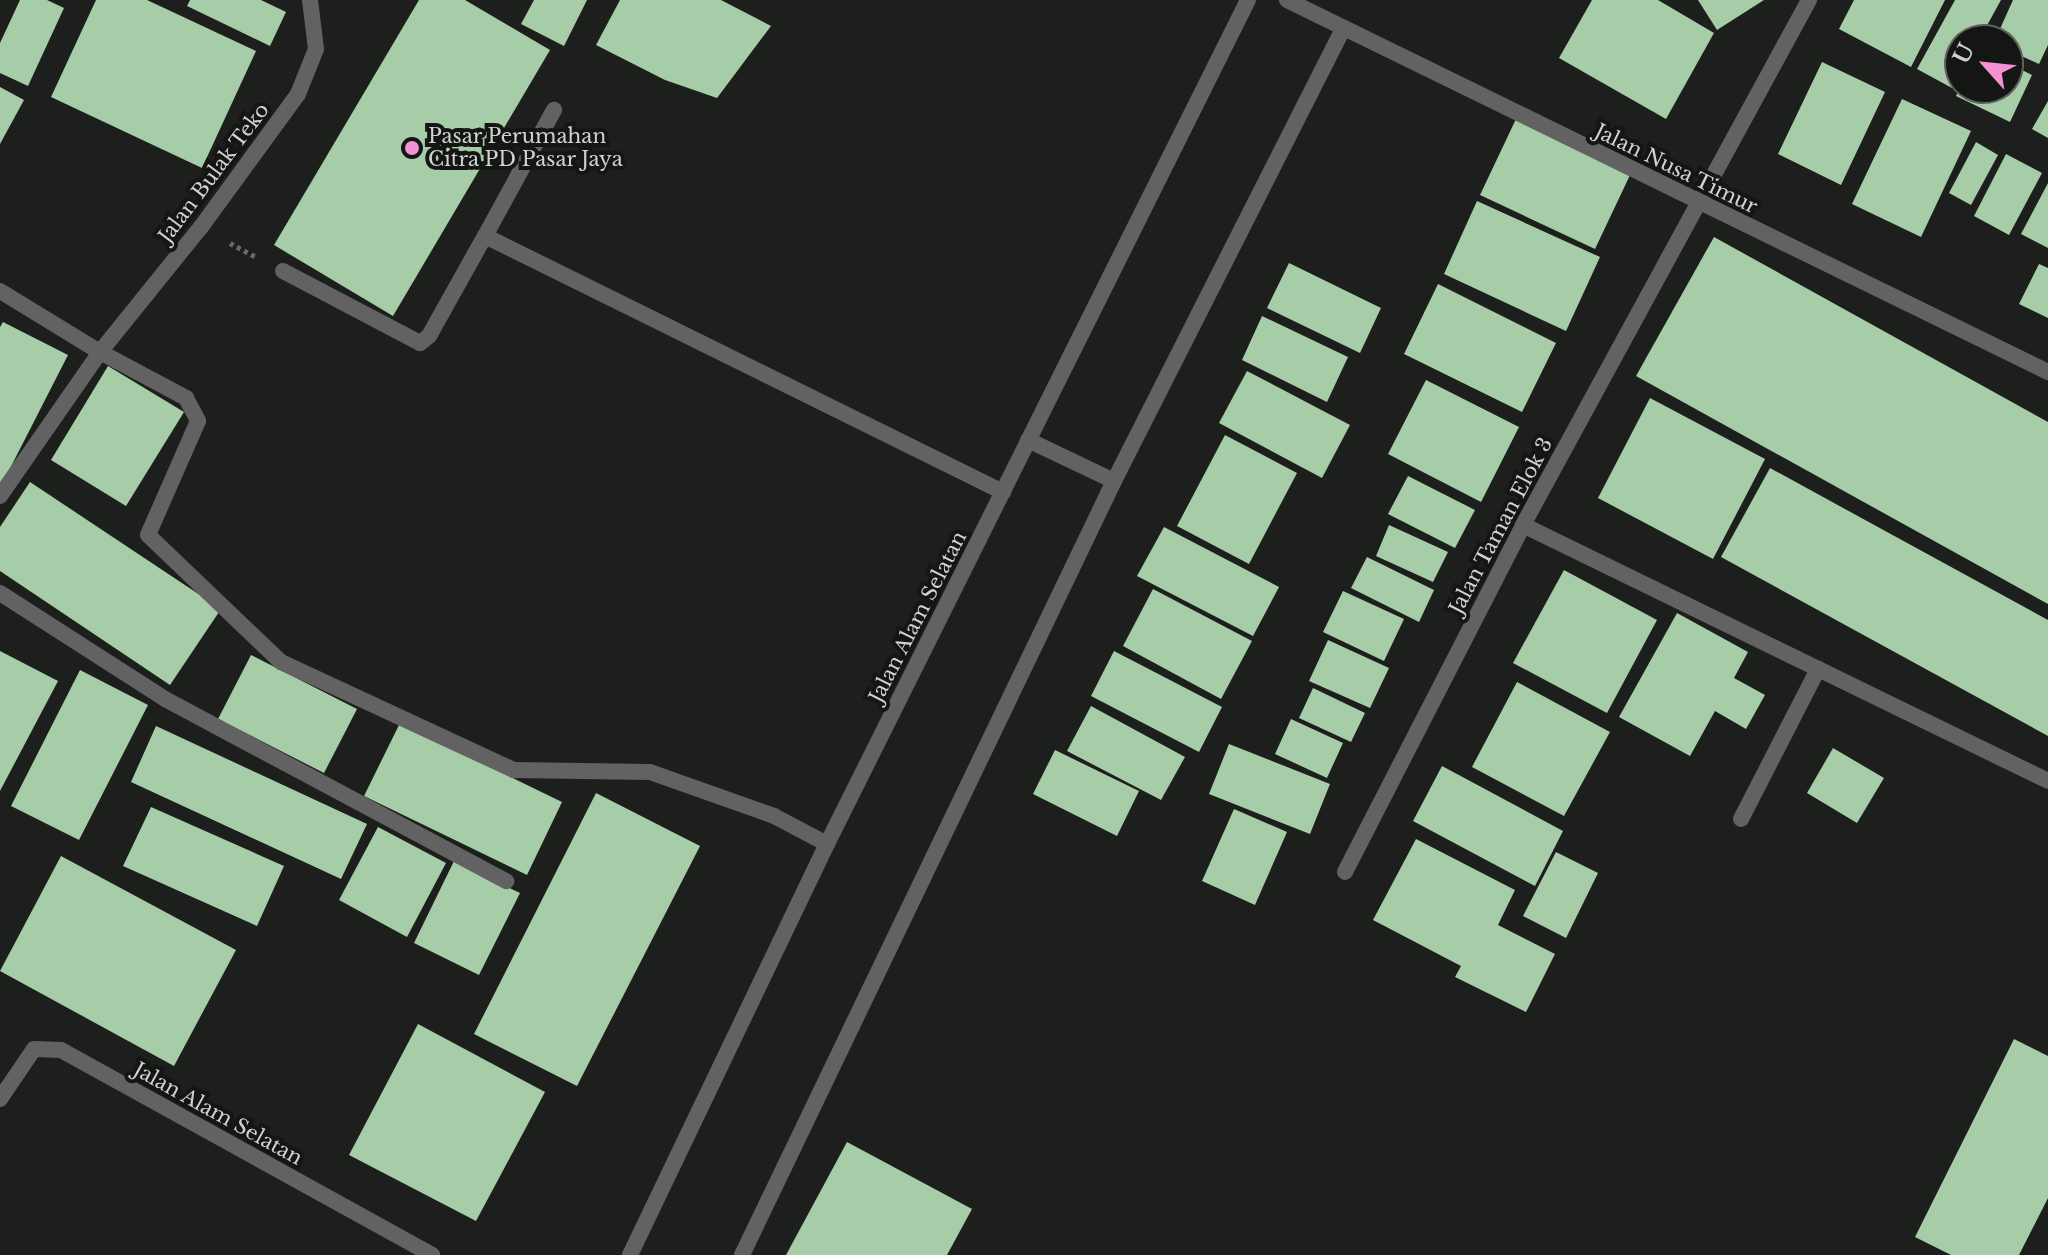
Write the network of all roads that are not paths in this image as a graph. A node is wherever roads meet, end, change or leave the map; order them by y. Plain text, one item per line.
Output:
1 (310, 0) edge
2 (1248, 0) edge
3 (1287, 0) edge
4 (1809, 0) edge
5 (1343, 29) junction
6 (554, 110) dead end
7 (1696, 201) junction
8 (485, 236) junction
9 (283, 271) road end
10 (0, 291) edge
11 (100, 352) junction
12 (2048, 372) edge
13 (1028, 440) junction
14 (1114, 481) junction
15 (1003, 492) junction
16 (0, 496) edge
17 (1523, 525) junction
18 (0, 593) edge
19 (1818, 669) junction
20 (2048, 781) edge
21 (1741, 819) dead end
22 (827, 844) junction
23 (1345, 872) dead end
24 (506, 881) dead end
25 (0, 1099) edge
26 (432, 1255) edge
27 (630, 1255) edge
28 (742, 1255) edge

1 - 11 street, Jalan Bulak Teko
2 - 13 street, Jalan Alam Selatan
3 - 5 street, Jalan Nusa Timur
4 - 7 street, Jalan Taman Elok 3
5 - 7 street, Jalan Nusa Timur
5 - 14 street
6 - 8 street
7 - 12 street, Jalan Nusa Timur
7 - 17 street, Jalan Taman Elok 3
8 - 9 street
8 - 15 street
10 - 11 street
11 - 16 street, Jalan Bulak Teko
11 - 22 street
13 - 14 street
13 - 15 street, Jalan Alam Selatan
14 - 28 street
15 - 22 street, Jalan Alam Selatan
17 - 19 street
17 - 23 street, Jalan Taman Elok 3
18 - 24 street
19 - 20 street
19 - 21 street
22 - 27 street, Jalan Alam Selatan
25 - 26 street, Jalan Alam Selatan

